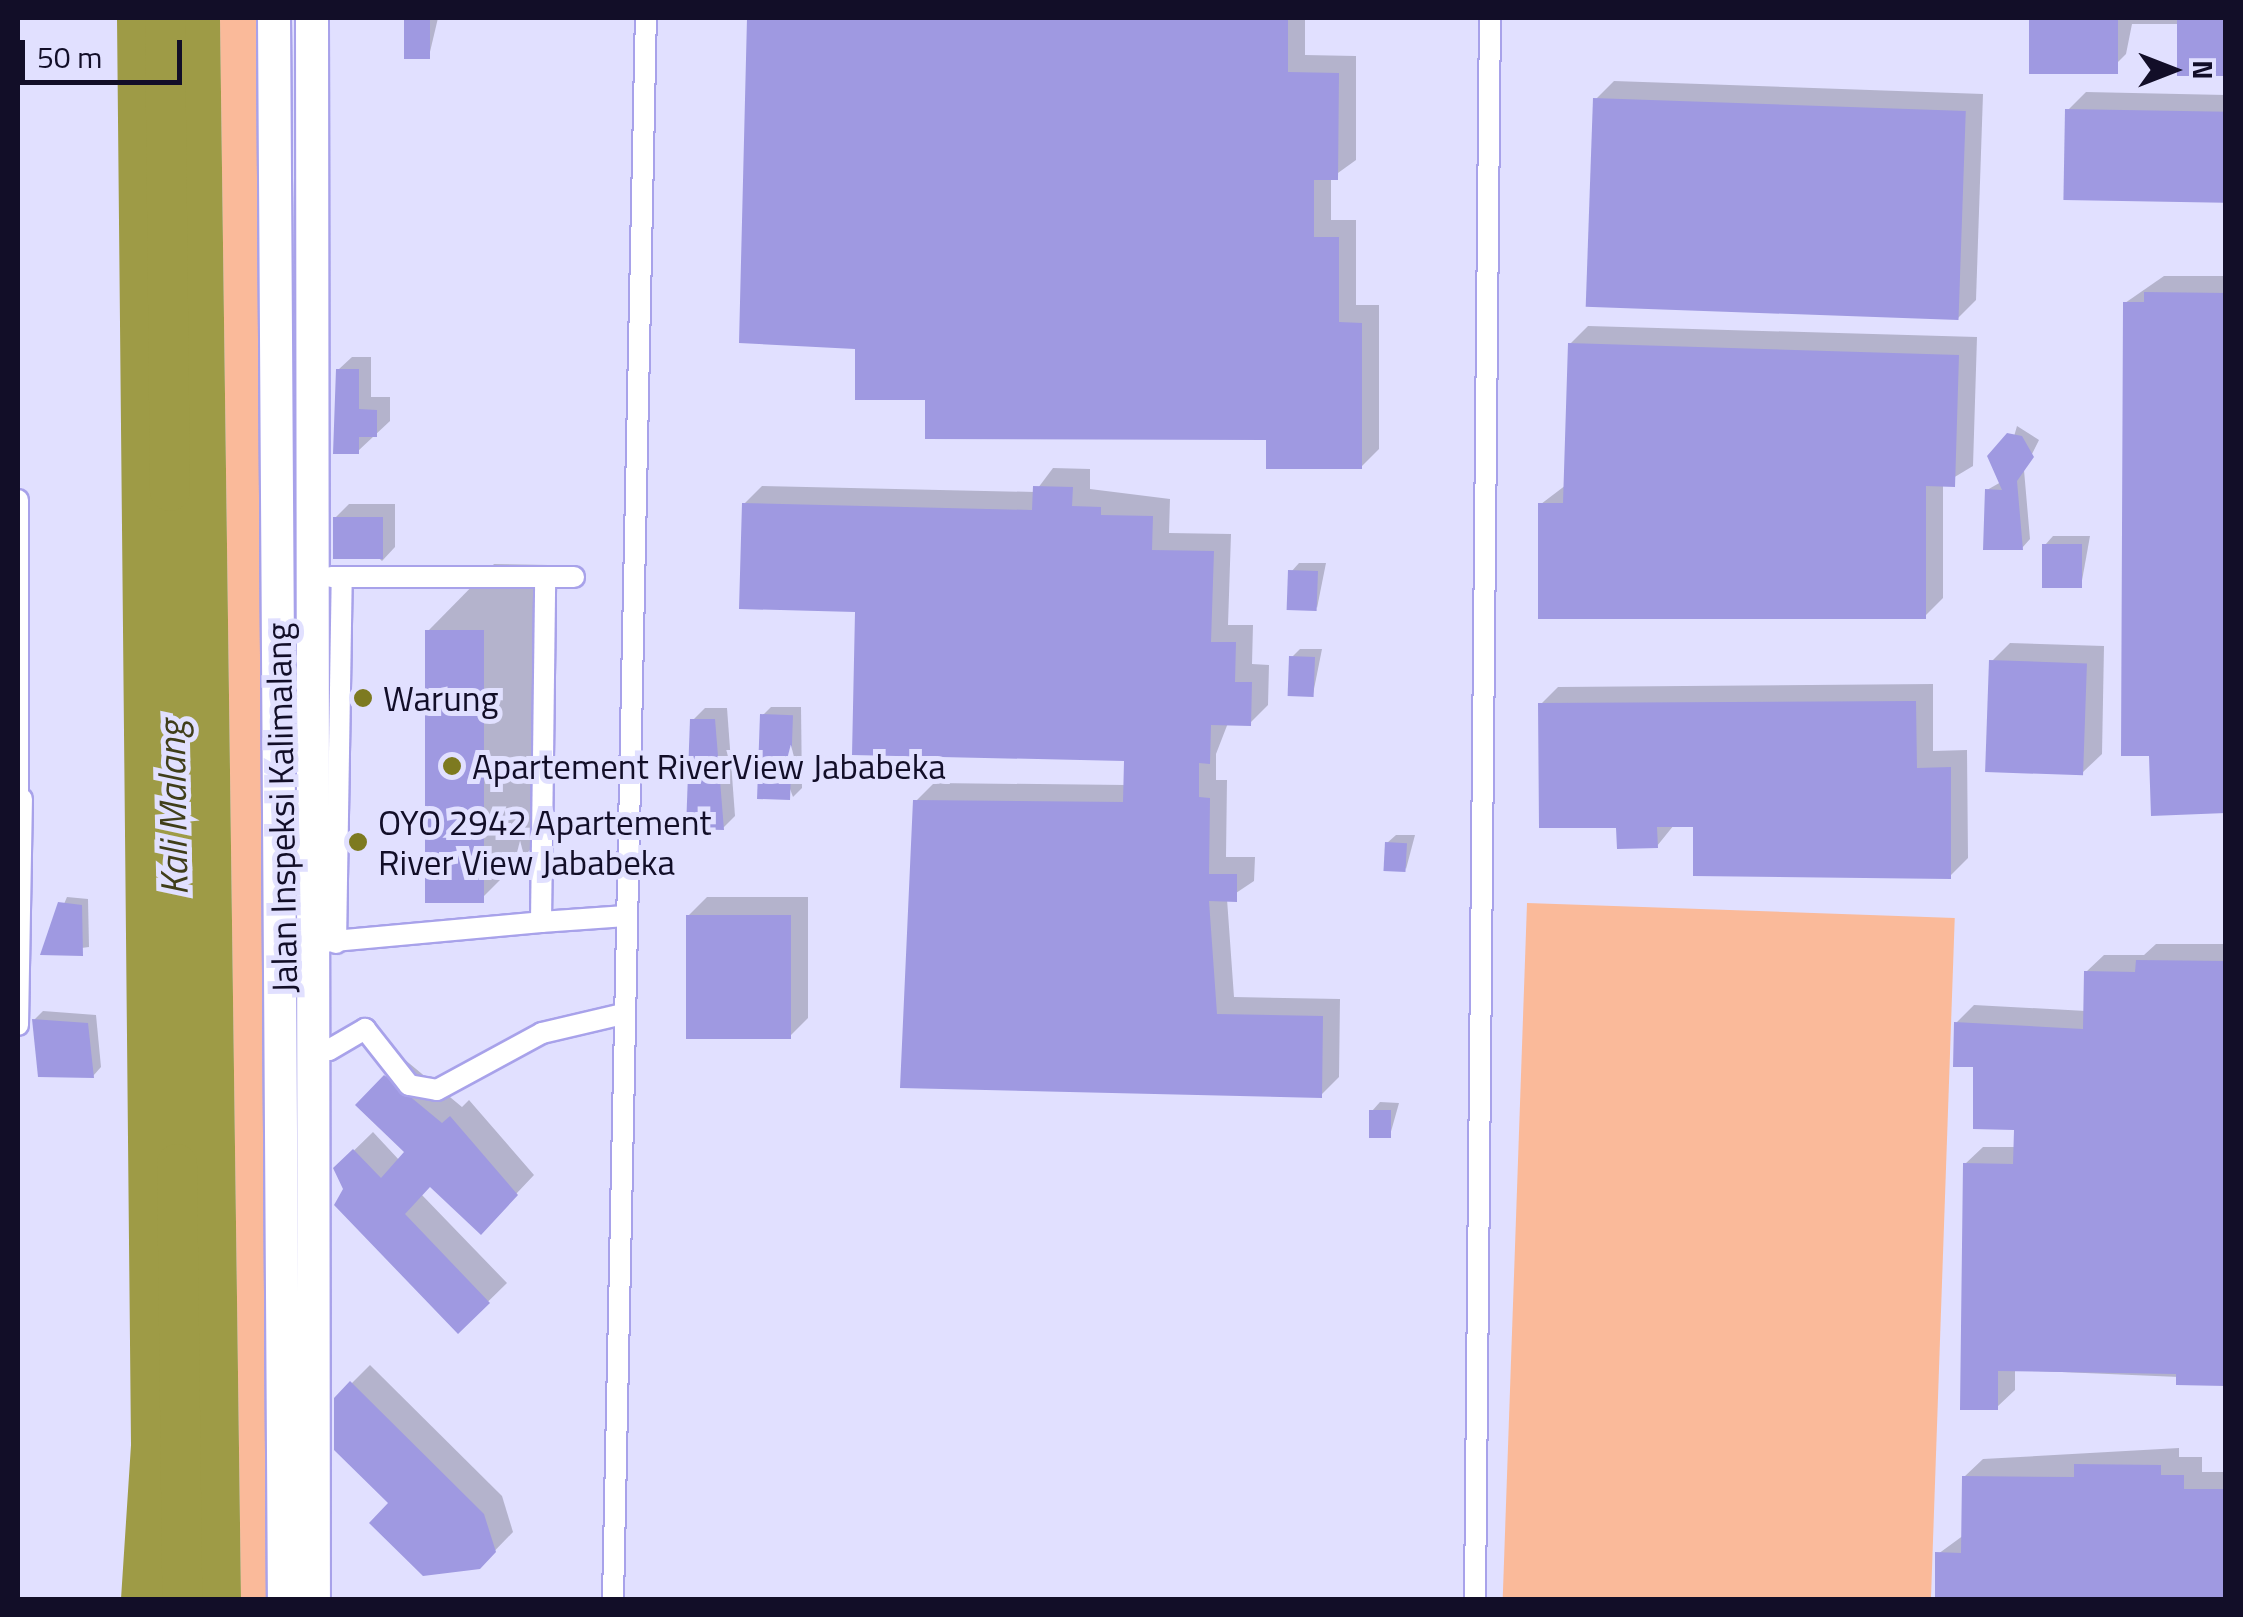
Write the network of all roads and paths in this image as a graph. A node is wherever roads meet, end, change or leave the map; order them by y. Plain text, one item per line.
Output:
1 (274, 18) edge
2 (312, 18) edge
3 (646, 18) edge
4 (1490, 18) edge
5 (18, 500) edge
6 (328, 577) junction
7 (574, 577) dead end
8 (546, 578) junction
9 (20, 799) edge
10 (626, 916) junction
11 (541, 922) junction
12 (324, 943) junction
13 (624, 1014) junction
14 (18, 1026) edge
15 (313, 1048) junction
16 (284, 1600) edge
17 (314, 1600) edge
18 (613, 1600) edge
19 (1475, 1600) edge

1 - 16 main road, Jalan Inspeksi Kalimalang
2 - 6 main road, Jalan Inspeksi Kalimalang
3 - 10 street
4 - 19 street
5 - 9 street
6 - 8 street
6 - 12 main road, Jalan Inspeksi Kalimalang
7 - 8 street
8 - 11 street
9 - 14 street
10 - 11 street
10 - 13 street
11 - 12 street
12 - 15 main road, Jalan Inspeksi Kalimalang
13 - 15 street
13 - 18 street
15 - 17 main road, Jalan Inspeksi Kalimalang

